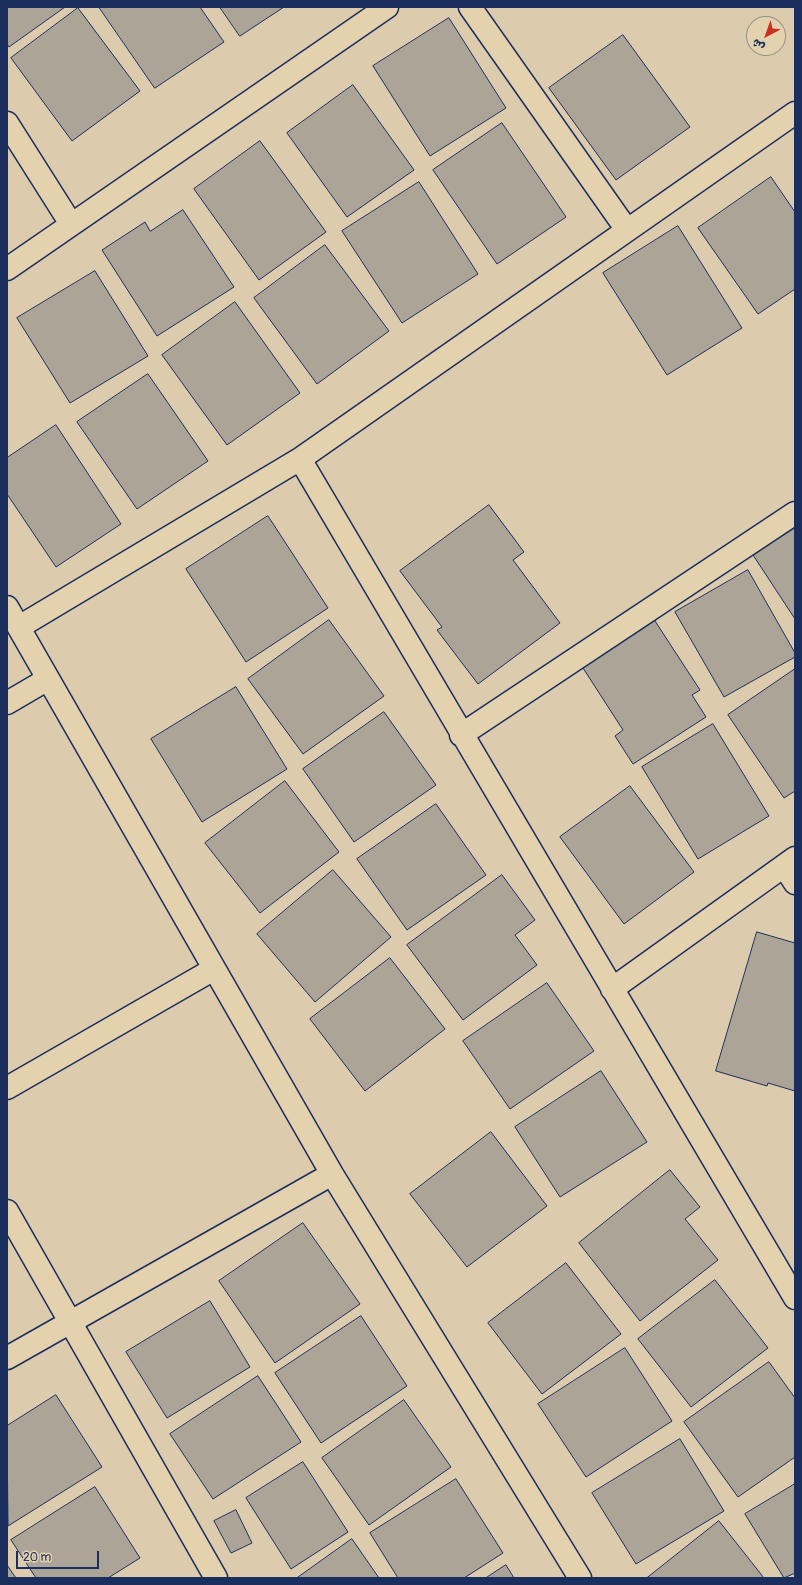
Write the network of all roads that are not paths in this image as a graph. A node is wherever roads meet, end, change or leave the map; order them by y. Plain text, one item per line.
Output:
1 (387, 7) edge
2 (470, 7) edge
3 (795, 113) edge
4 (7, 122) edge
5 (71, 224) junction
6 (627, 230) junction
7 (7, 269) edge
8 (300, 459) junction
9 (795, 513) edge
10 (7, 607) edge
11 (19, 627) junction
12 (48, 678) junction
13 (7, 703) edge
14 (461, 735) junction
15 (791, 869) edge
16 (214, 969) junction
17 (612, 989) junction
18 (7, 1088) edge
19 (332, 1174) junction
20 (7, 1212) edge
21 (795, 1298) edge
22 (71, 1322) junction
23 (7, 1358) edge
24 (216, 1578) edge
25 (580, 1578) edge

1 - 5 street
2 - 6 street
3 - 6 street
4 - 5 street
5 - 7 street
6 - 8 street
8 - 11 street
8 - 14 street
9 - 14 street
10 - 11 street
11 - 12 street
12 - 13 street
12 - 16 street
14 - 17 street
15 - 17 street
16 - 18 street
16 - 19 street
17 - 21 street
19 - 22 street
19 - 25 street
20 - 22 street
22 - 23 street
22 - 24 street

